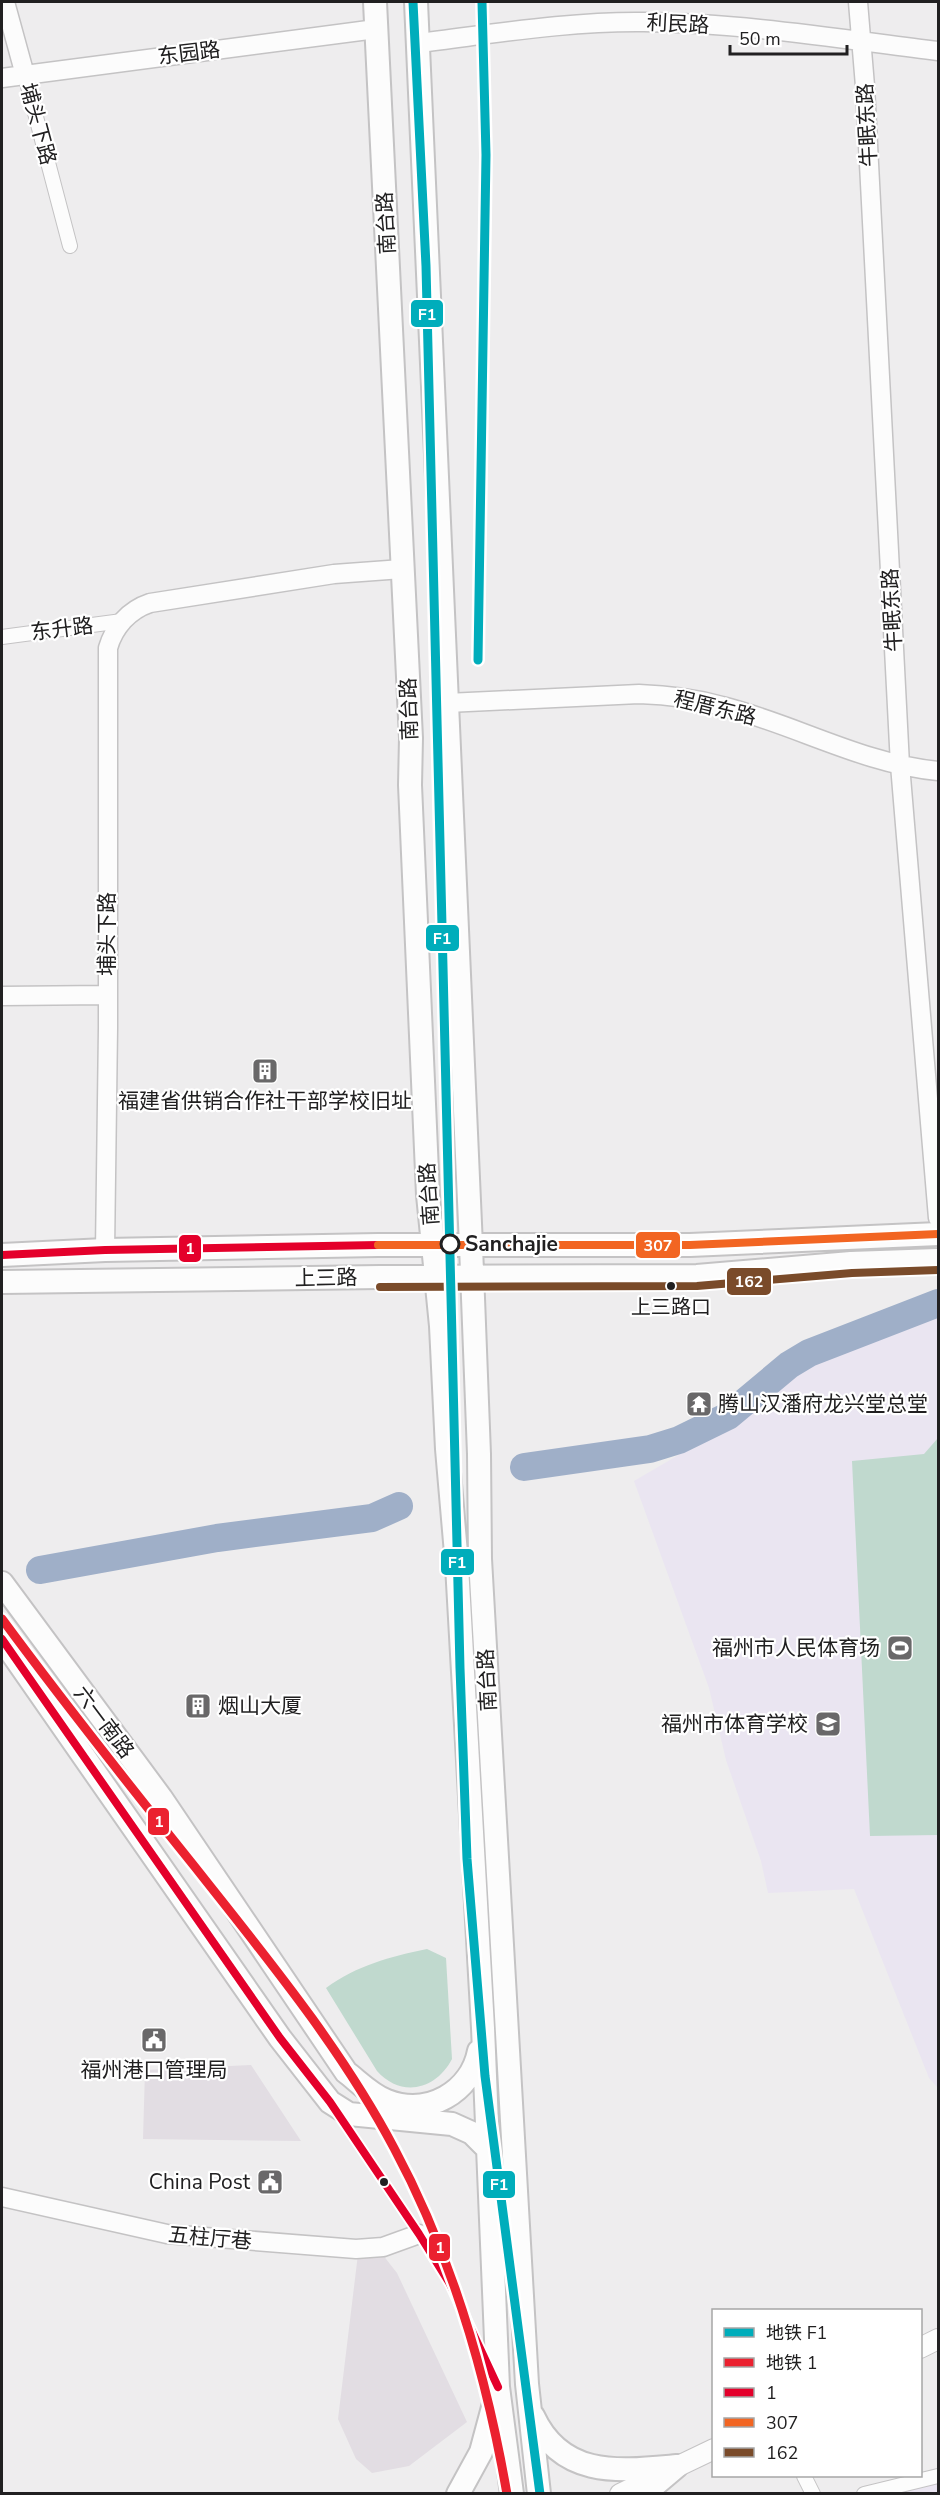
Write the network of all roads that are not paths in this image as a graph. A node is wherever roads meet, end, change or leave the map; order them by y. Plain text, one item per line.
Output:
1 (5, 2) edge
2 (375, 2) edge
3 (416, 2) edge
4 (858, 2) edge
5 (376, 29) junction
6 (861, 42) junction
7 (418, 43) junction
8 (939, 51) edge
9 (24, 75) junction
10 (2, 78) edge
11 (70, 246) dead end
12 (402, 569) junction
13 (122, 621) junction
14 (2, 637) edge
15 (447, 704) junction
16 (900, 765) junction
17 (939, 771) edge
18 (107, 994) junction
19 (2, 996) edge
20 (939, 1218) edge
21 (939, 1234) edge
22 (433, 1246) junction
23 (471, 1246) junction
24 (105, 1250) junction
25 (4, 1254) edge
26 (939, 1260) edge
27 (436, 1277) junction
28 (472, 1278) junction
29 (2, 1282) edge
30 (2, 1583) edge
31 (2, 1640) edge
32 (483, 2028) junction
33 (487, 2148) junction
34 (2, 2197) edge
35 (419, 2234) dead end
36 (939, 2339) edge
37 (922, 2348) edge
38 (498, 2387) junction
39 (530, 2409) junction
40 (712, 2450) edge
41 (678, 2466) junction
42 (939, 2476) edge
43 (805, 2477) edge
44 (458, 2493) edge
45 (512, 2493) edge
46 (539, 2493) edge
47 (620, 2493) edge
48 (644, 2493) edge
49 (813, 2493) edge
50 (864, 2493) edge

1 - 9 street, 埔头下路
2 - 5 main road, 南台路
3 - 7 main road, 南台路
4 - 6 street, 牛眠东路
5 - 9 street, 东园路
5 - 12 main road, 南台路
6 - 7 street, 利民路
6 - 8 street, 利民路
6 - 16 street, 牛眠东路
7 - 15 main road, 南台路
9 - 10 street, 东园路
9 - 11 street, 埔头下路
12 - 13 street
12 - 22 main road, 南台路
13 - 14 street, 东升路
13 - 18 street, 埔头下路
15 - 16 street, 程厝东路
15 - 23 main road, 南台路
16 - 17 street, 程厝东路
16 - 20 street, 牛眠东路
18 - 19 street
18 - 24 street, 埔头下路
21 - 23 main road, 上三路
22 - 23 main road, 上三路
22 - 24 main road, 上三路
22 - 27 main road, 南台路
23 - 28 main road, 南台路
24 - 25 main road, 上三路
26 - 28 main road, 上三路
27 - 28 main road, 上三路
27 - 29 main road, 上三路
27 - 32 main road, 南台路
28 - 39 main road, 南台路
30 - 32 main road, 六一南路
31 - 33 main road, 六一南路
32 - 33 main road, 南台路
33 - 38 main road, 南台路
34 - 35 street, 五柱厅巷
36 - 37 main road
38 - 44 main road
38 - 45 main road, 南台路
39 - 41 main road
39 - 46 main road, 南台路
40 - 41 main road
41 - 47 main road
41 - 48 main road
42 - 50 street
43 - 49 street

